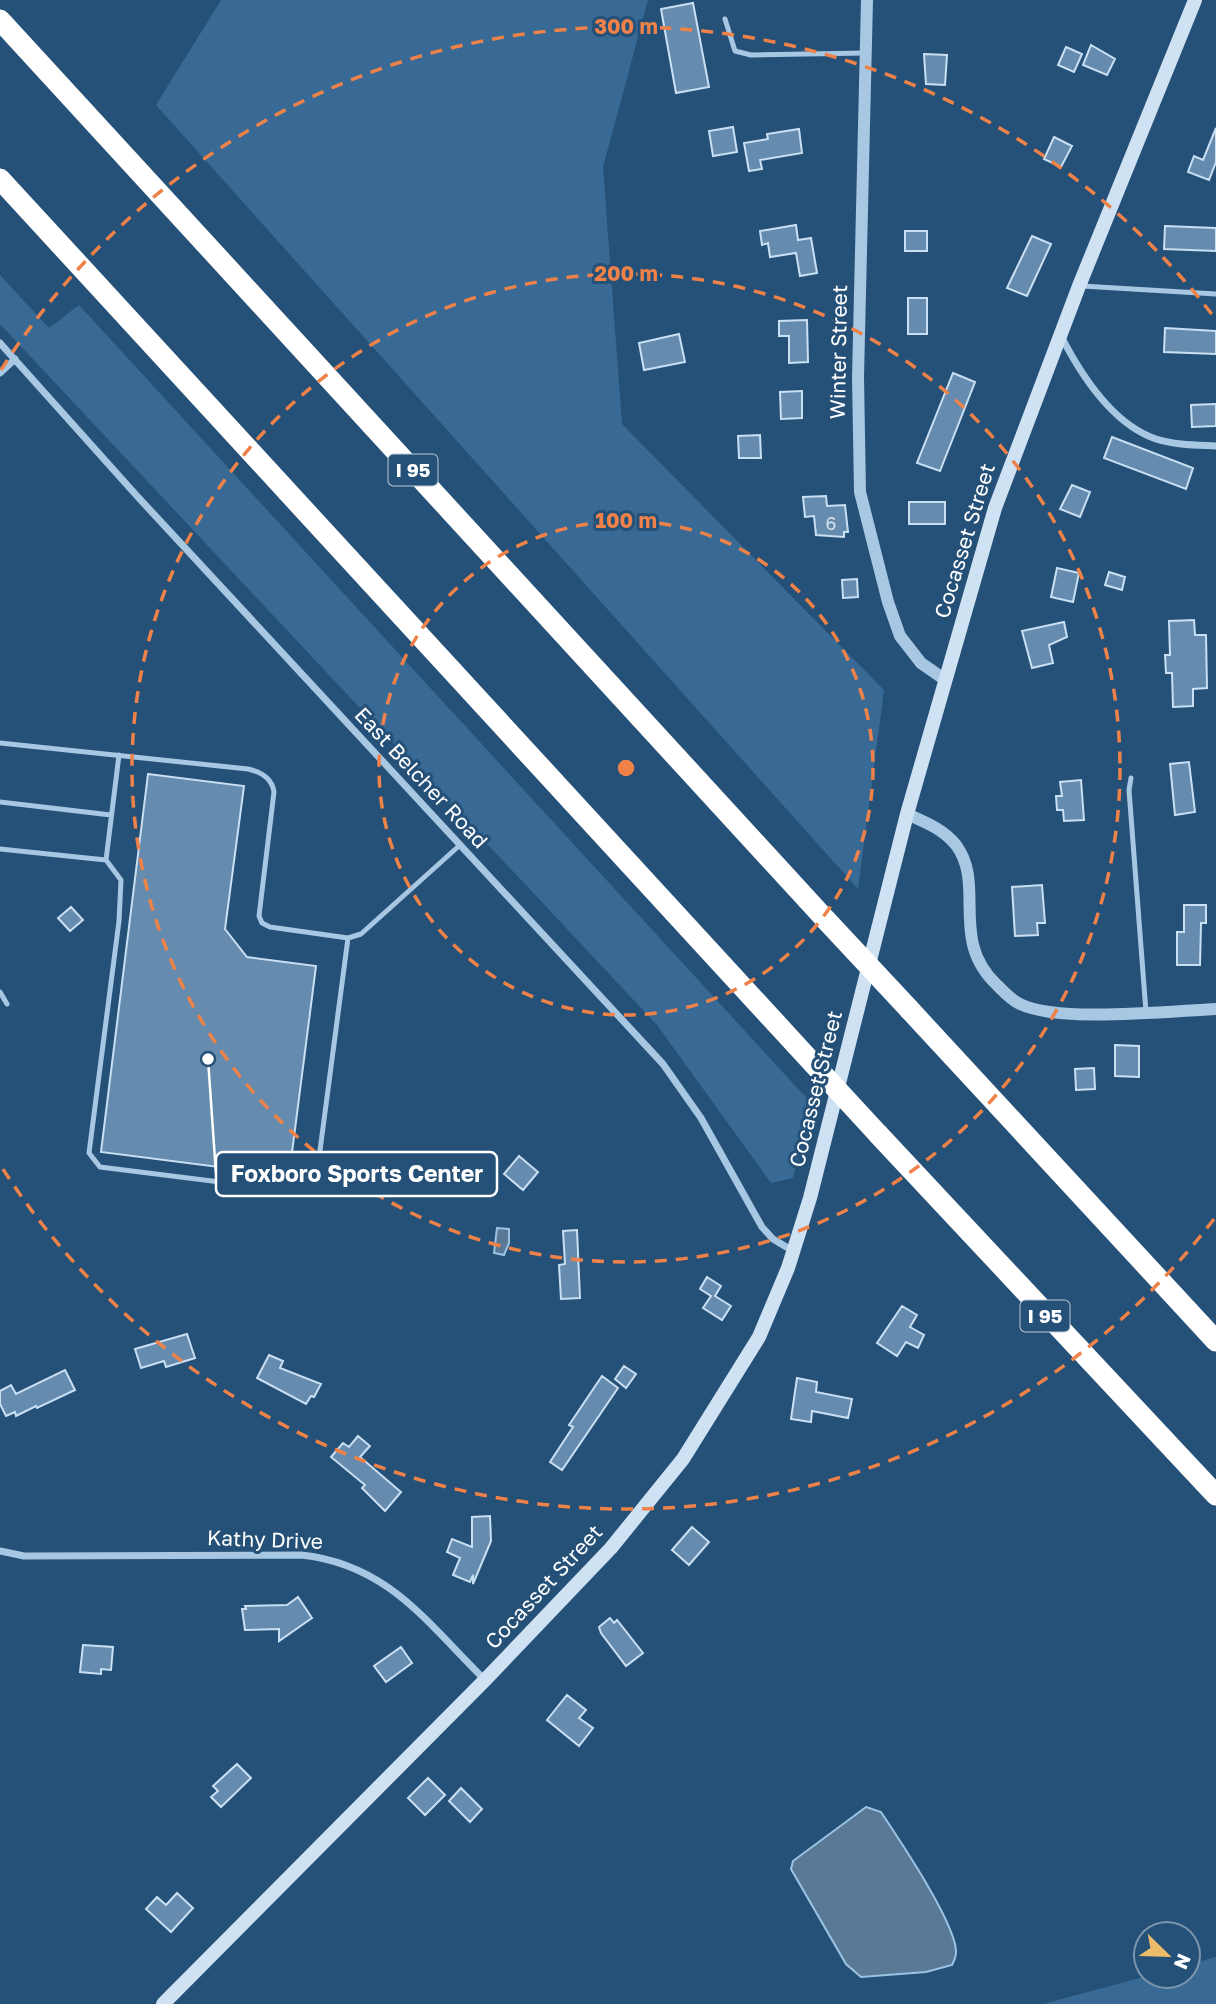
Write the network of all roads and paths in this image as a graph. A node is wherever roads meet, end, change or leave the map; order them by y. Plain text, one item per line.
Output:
1 (867, 0) edge
2 (1195, 0) edge
3 (725, 19) dead end
4 (0, 20) edge
5 (865, 53) junction
6 (0, 179) edge
7 (1079, 286) junction
8 (1216, 294) edge
9 (1060, 336) junction
10 (0, 343) edge
11 (15, 359) junction
12 (0, 373) edge
13 (1216, 446) edge
14 (944, 679) junction
15 (0, 744) edge
16 (119, 755) junction
17 (1131, 778) dead end
18 (0, 803) edge
19 (907, 814) junction
20 (111, 815) junction
21 (460, 845) junction
22 (0, 849) edge
23 (106, 860) junction
24 (348, 938) junction
25 (0, 992) edge
26 (7, 1004) dead end
27 (1216, 1009) edge
28 (1146, 1012) junction
29 (794, 1252) junction
30 (1216, 1341) edge
31 (1216, 1495) edge
32 (0, 1551) edge
33 (485, 1680) junction
34 (163, 2004) edge

1 - 5 street, Winter Street
2 - 7 main road, Cocasset Street
3 - 5 lane
4 - 30 highway, I 95, bridge
5 - 14 street, Winter Street
6 - 31 highway, I 95, bridge
7 - 8 lane
7 - 9 main road, Cocasset Street
9 - 13 street
9 - 14 main road, Cocasset Street
10 - 11 street, East Belcher Road
11 - 12 street
11 - 21 street, East Belcher Road
14 - 19 main road, Cocasset Street
15 - 16 lane
16 - 20 lane
16 - 24 lane
17 - 28 lane
18 - 20 lane
19 - 28 street
19 - 29 main road, Cocasset Street
20 - 23 lane
21 - 24 lane
21 - 29 street, East Belcher Road
22 - 23 lane
23 - 24 lane
25 - 26 lane
27 - 28 street
29 - 33 main road, Cocasset Street
32 - 33 street, Kathy Drive
33 - 34 main road, Cocasset Street

